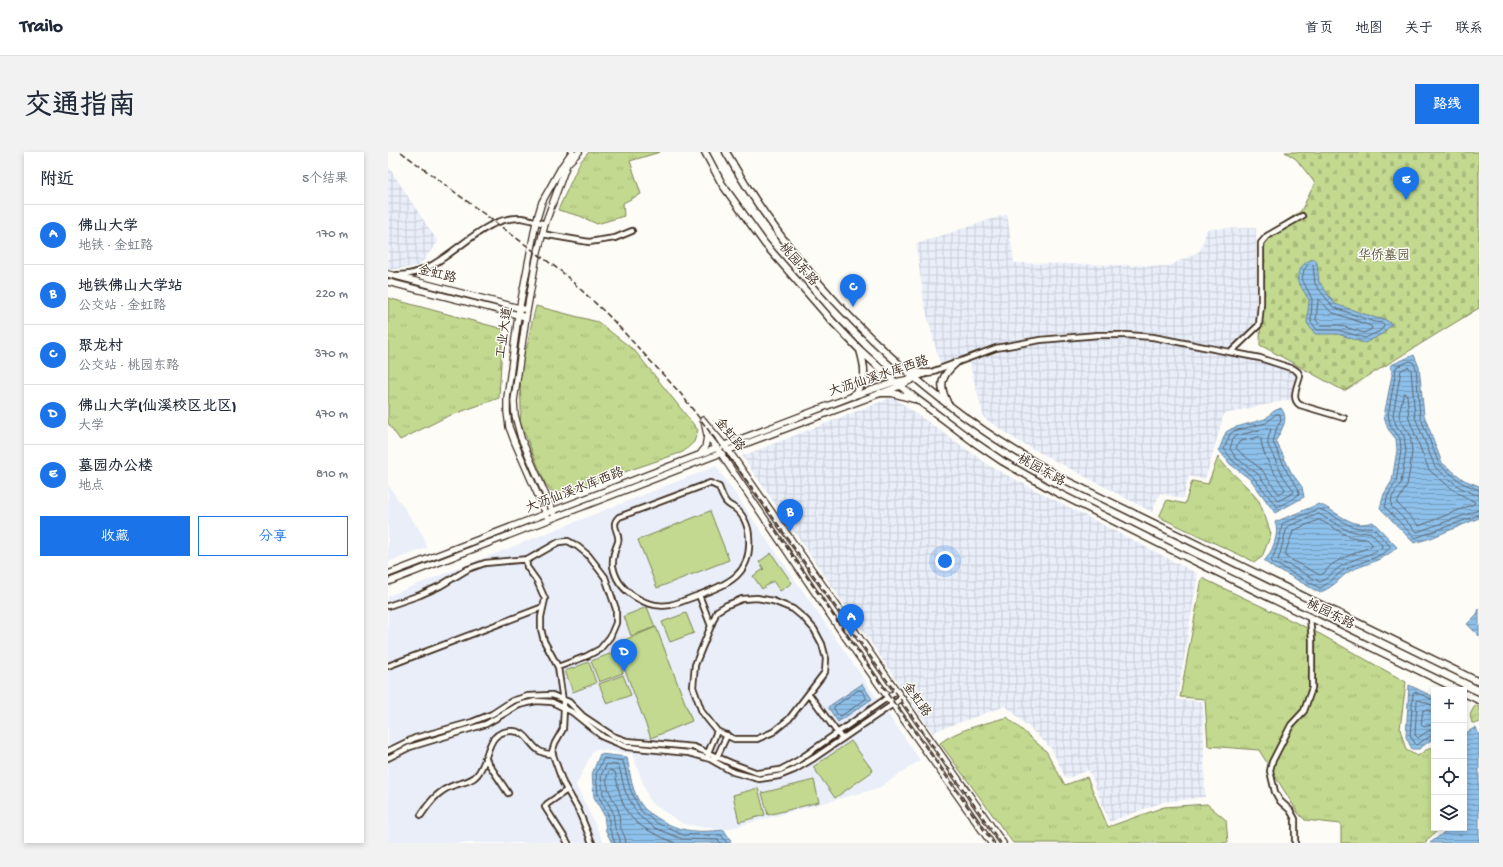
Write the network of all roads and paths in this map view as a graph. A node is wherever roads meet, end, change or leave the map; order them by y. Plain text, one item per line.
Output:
1 (572, 152) edge
2 (579, 152) edge
3 (704, 152) edge
4 (726, 152) edge
5 (1302, 216) dead end
6 (536, 222) junction
7 (545, 224) junction
8 (632, 231) dead end
9 (542, 234) junction
10 (388, 273) edge
11 (388, 282) edge
12 (520, 308) junction
13 (527, 310) junction
14 (518, 316) junction
15 (526, 317) junction
16 (860, 350) junction
17 (1231, 352) junction
18 (956, 363) junction
19 (902, 366) junction
20 (930, 373) junction
21 (915, 378) junction
22 (898, 384) junction
23 (880, 393) junction
24 (853, 396) junction
25 (918, 400) junction
26 (949, 405) junction
27 (1344, 418) dead end
28 (707, 435) junction
29 (716, 435) junction
30 (741, 442) junction
31 (724, 445) junction
32 (717, 448) junction
33 (729, 451) junction
34 (700, 454) junction
35 (721, 454) junction
36 (736, 461) junction
37 (553, 511) junction
38 (546, 514) junction
39 (556, 518) junction
40 (549, 520) junction
41 (526, 559) junction
42 (615, 572) junction
43 (388, 574) edge
44 (605, 577) junction
45 (388, 582) edge
46 (699, 595) junction
47 (388, 606) edge
48 (543, 607) junction
49 (1310, 618) junction
50 (711, 626) junction
51 (388, 666) edge
52 (558, 667) junction
53 (1479, 682) edge
54 (1453, 687) edge
55 (897, 691) junction
56 (809, 694) junction
57 (1467, 694) edge
58 (888, 698) junction
59 (902, 698) junction
60 (562, 699) junction
61 (1479, 700) edge
62 (893, 704) junction
63 (564, 708) junction
64 (717, 731) junction
65 (837, 733) junction
66 (727, 735) junction
67 (842, 739) junction
68 (388, 751) edge
69 (708, 753) junction
70 (553, 754) junction
71 (717, 757) junction
72 (388, 758) edge
73 (485, 758) junction
74 (710, 760) junction
75 (567, 790) junction
76 (508, 793) dead end
77 (421, 815) dead end
78 (568, 843) edge
79 (592, 843) edge
80 (991, 843) edge
81 (1003, 843) edge
82 (1294, 843) edge

1 - 6 street, 工业大道
2 - 7 street
3 - 16 main road, 桃园东路
4 - 19 main road, 桃园东路
5 - 17 street
6 - 7 street
6 - 10 street
6 - 12 street, 工业大道
7 - 9 street
8 - 9 street
9 - 13 street, 工业大道
10 - 12 street, 金虹路
11 - 14 street, 金虹路
12 - 13 street, 金虹路
12 - 14 street, 工业大道
13 - 15 street, 工业大道
14 - 15 street, 金虹路
14 - 38 street, 工业大道
15 - 37 street, 工业大道
16 - 22 main road, 桃园东路
16 - 24 main road
17 - 18 street, 大沥仙溪水库西路
17 - 27 street, 大沥仙溪水库西路
18 - 20 street, 大沥仙溪水库西路
18 - 26 main road
19 - 20 main road
19 - 21 main road, 桃园东路
20 - 21 street, 大沥仙溪水库西路
21 - 22 street, 大沥仙溪水库西路
21 - 26 main road, 桃园东路
22 - 23 street
22 - 24 street, 大沥仙溪水库西路
22 - 25 main road, 桃园东路
23 - 25 main road
23 - 30 street
24 - 30 street, 大沥仙溪水库西路
25 - 49 main road, 桃园东路
26 - 53 main road, 桃园东路
28 - 29 street, 金虹路
28 - 32 street, 金虹路
28 - 34 street
29 - 30 street
29 - 31 street, 金虹路
30 - 31 street, 大沥仙溪水库西路
30 - 33 street
30 - 36 street
31 - 32 street, 大沥仙溪水库西路
31 - 33 street, 金虹路
32 - 34 street, 大沥仙溪水库西路
32 - 35 street, 金虹路
33 - 35 street
33 - 36 street, 金虹路
34 - 37 street, 大沥仙溪水库西路
35 - 39 street
35 - 58 street, 金虹路
36 - 55 street, 金虹路
37 - 38 street, 大沥仙溪水库西路
37 - 39 street, 工业大道
38 - 40 street, 工业大道
38 - 43 street, 大沥仙溪水库西路
39 - 40 street
40 - 45 street
41 - 44 street
41 - 47 street
41 - 48 street
42 - 44 street
42 - 46 street
42 - 46 street
44 - 52 street
46 - 50 street
48 - 51 street
48 - 52 street
49 - 54 main road, 桃园东路
49 - 82 street
50 - 56 street
50 - 64 street
52 - 60 street
55 - 58 street
55 - 59 street, 金虹路
56 - 65 street
56 - 66 street
57 - 61 main road
58 - 62 street, 金虹路
58 - 65 street
59 - 62 street
59 - 81 street, 金虹路
60 - 63 street
60 - 68 street
60 - 69 street
62 - 67 street
62 - 80 street, 金虹路
63 - 70 street
63 - 72 street
63 - 74 street
64 - 66 street
64 - 69 street
65 - 67 street
65 - 71 street
66 - 71 street
67 - 74 street
69 - 71 street
69 - 74 street
70 - 73 street
70 - 75 street
71 - 74 street
73 - 76 street
73 - 77 street
75 - 78 street
75 - 79 street

